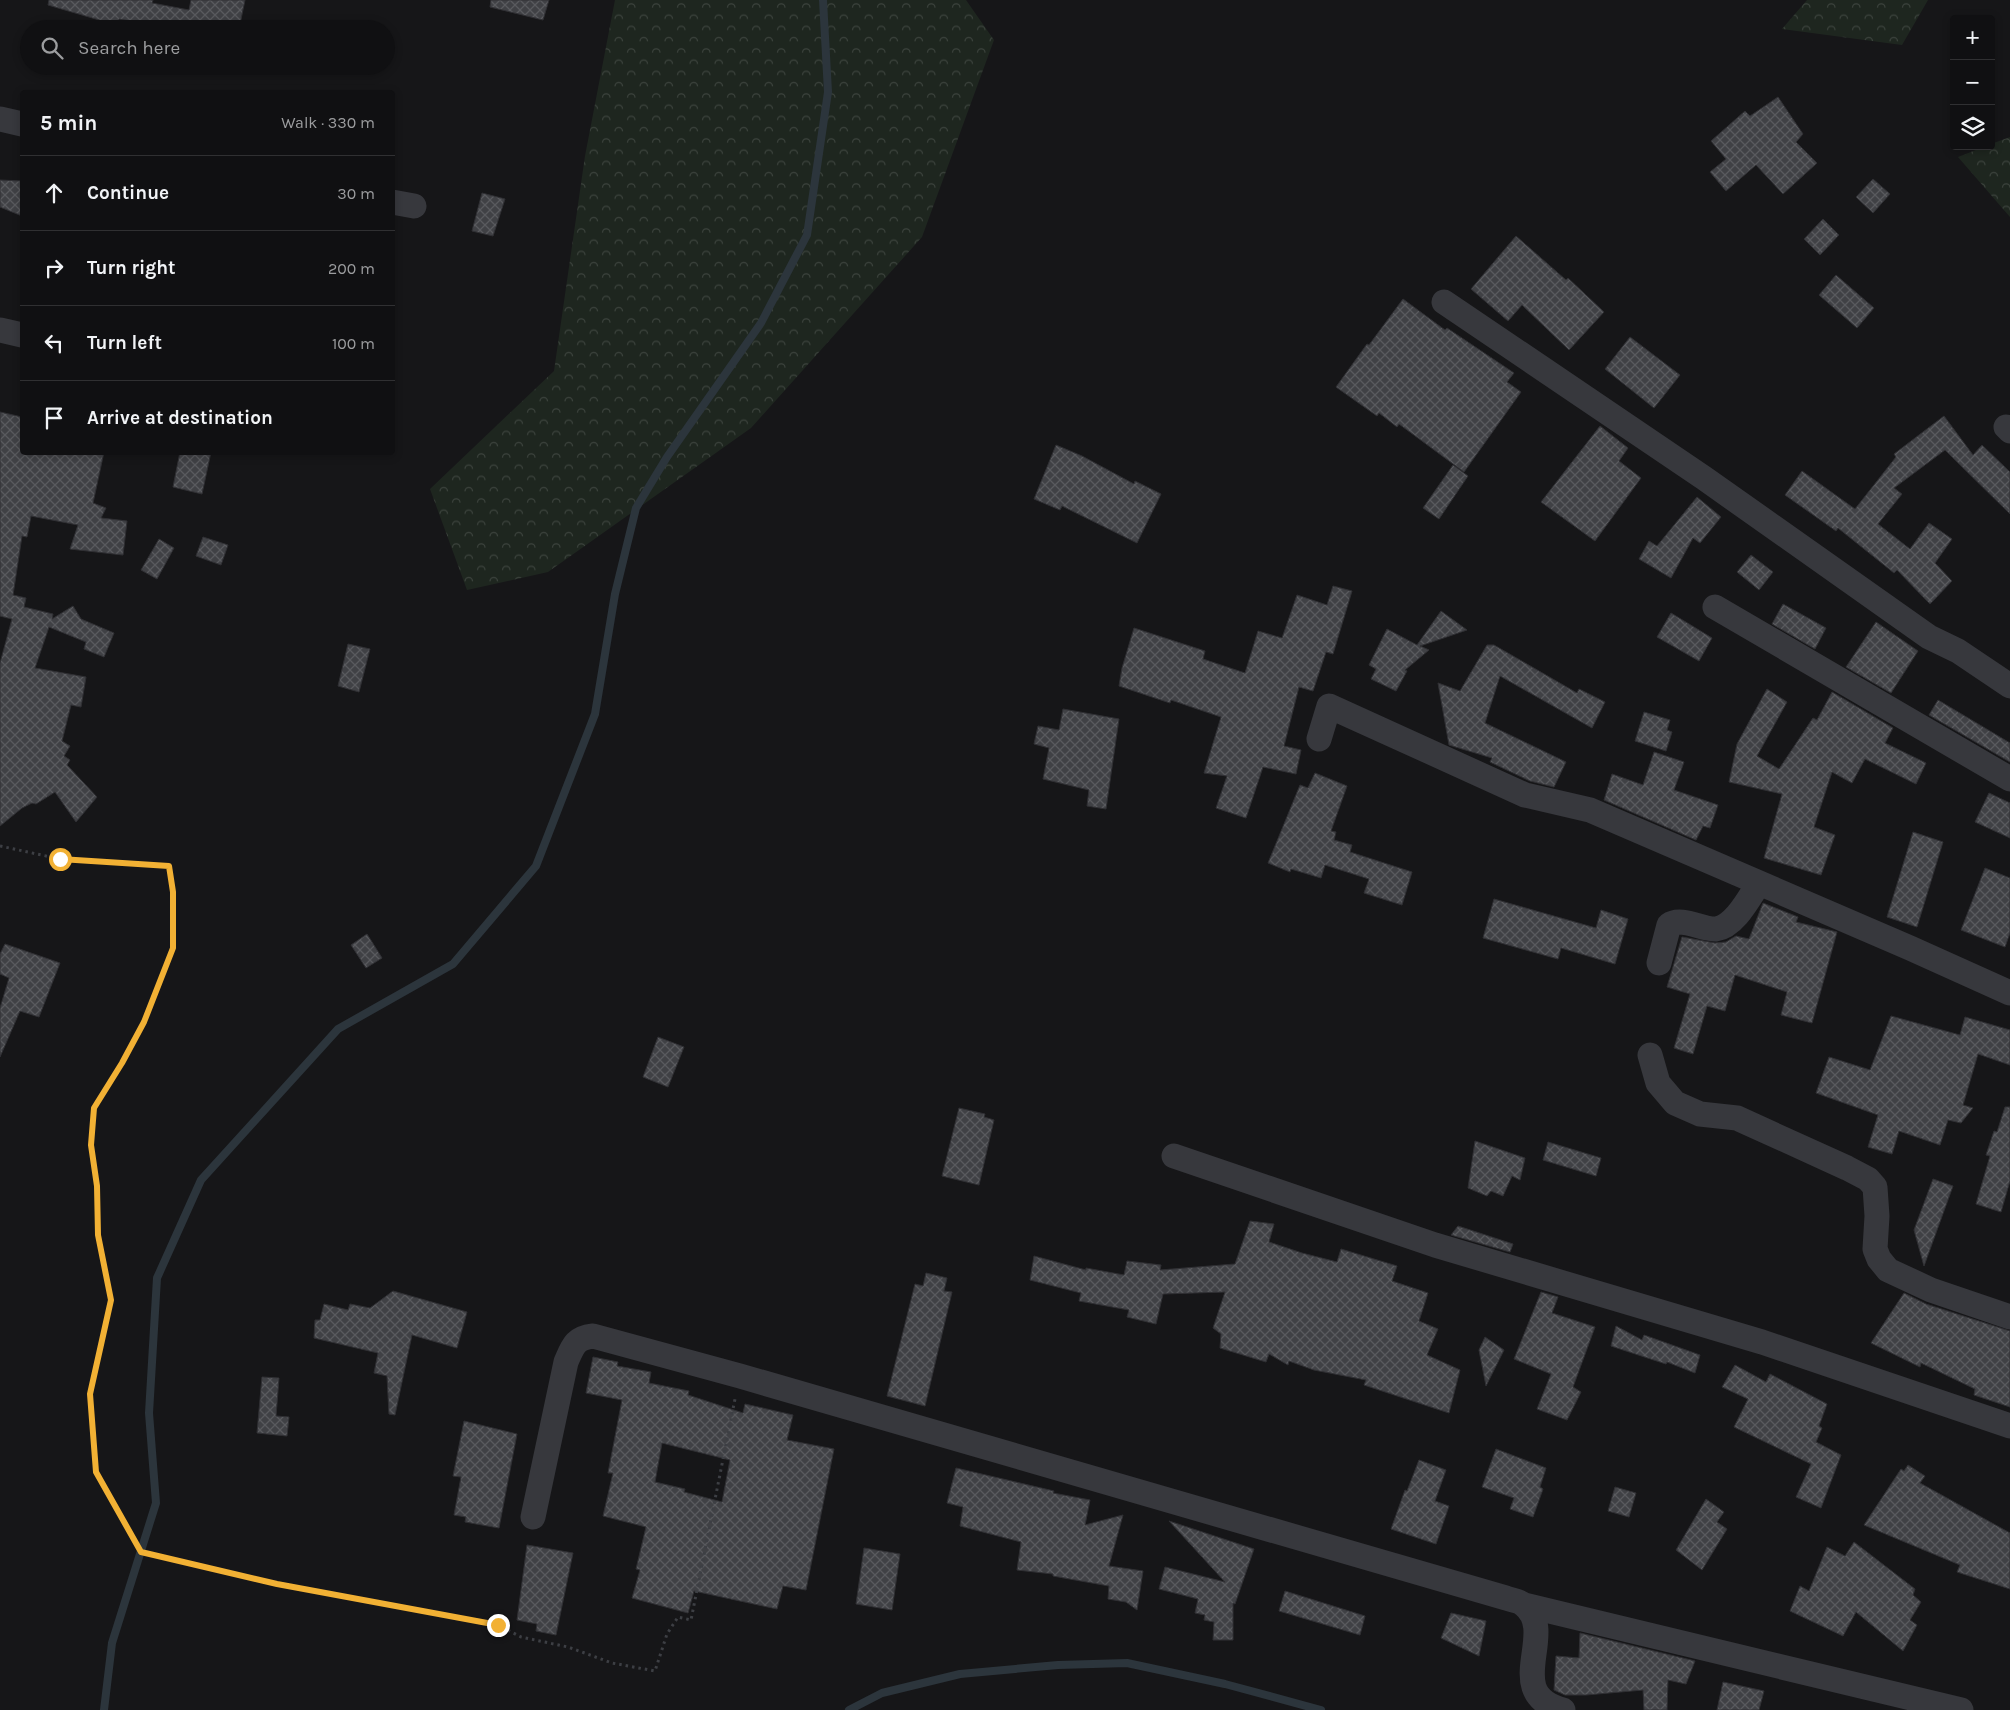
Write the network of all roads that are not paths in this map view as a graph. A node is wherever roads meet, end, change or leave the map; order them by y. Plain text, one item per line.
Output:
1 (0, 120) edge
2 (20, 124) edge
3 (1444, 302) dead end
4 (0, 330) edge
5 (20, 335) edge
6 (1628, 406) dead end
7 (1715, 607) dead end
8 (1958, 651) junction
9 (2010, 686) edge
10 (1319, 739) dead end
11 (2010, 779) edge
12 (1759, 884) junction
13 (1660, 963) dead end
14 (2010, 993) edge
15 (1650, 1055) dead end
16 (1174, 1156) dead end
17 (2010, 1316) edge
18 (2010, 1426) edge
19 (533, 1517) dead end
20 (1524, 1605) junction
21 (1563, 1710) edge
22 (1960, 1710) edge

1 - 2 street
3 - 8 street
4 - 5 street
6 - 8 street
7 - 11 street
8 - 9 street
10 - 12 street
12 - 13 street
12 - 14 street
15 - 17 street
16 - 18 street
19 - 20 street
20 - 21 street
20 - 22 street

